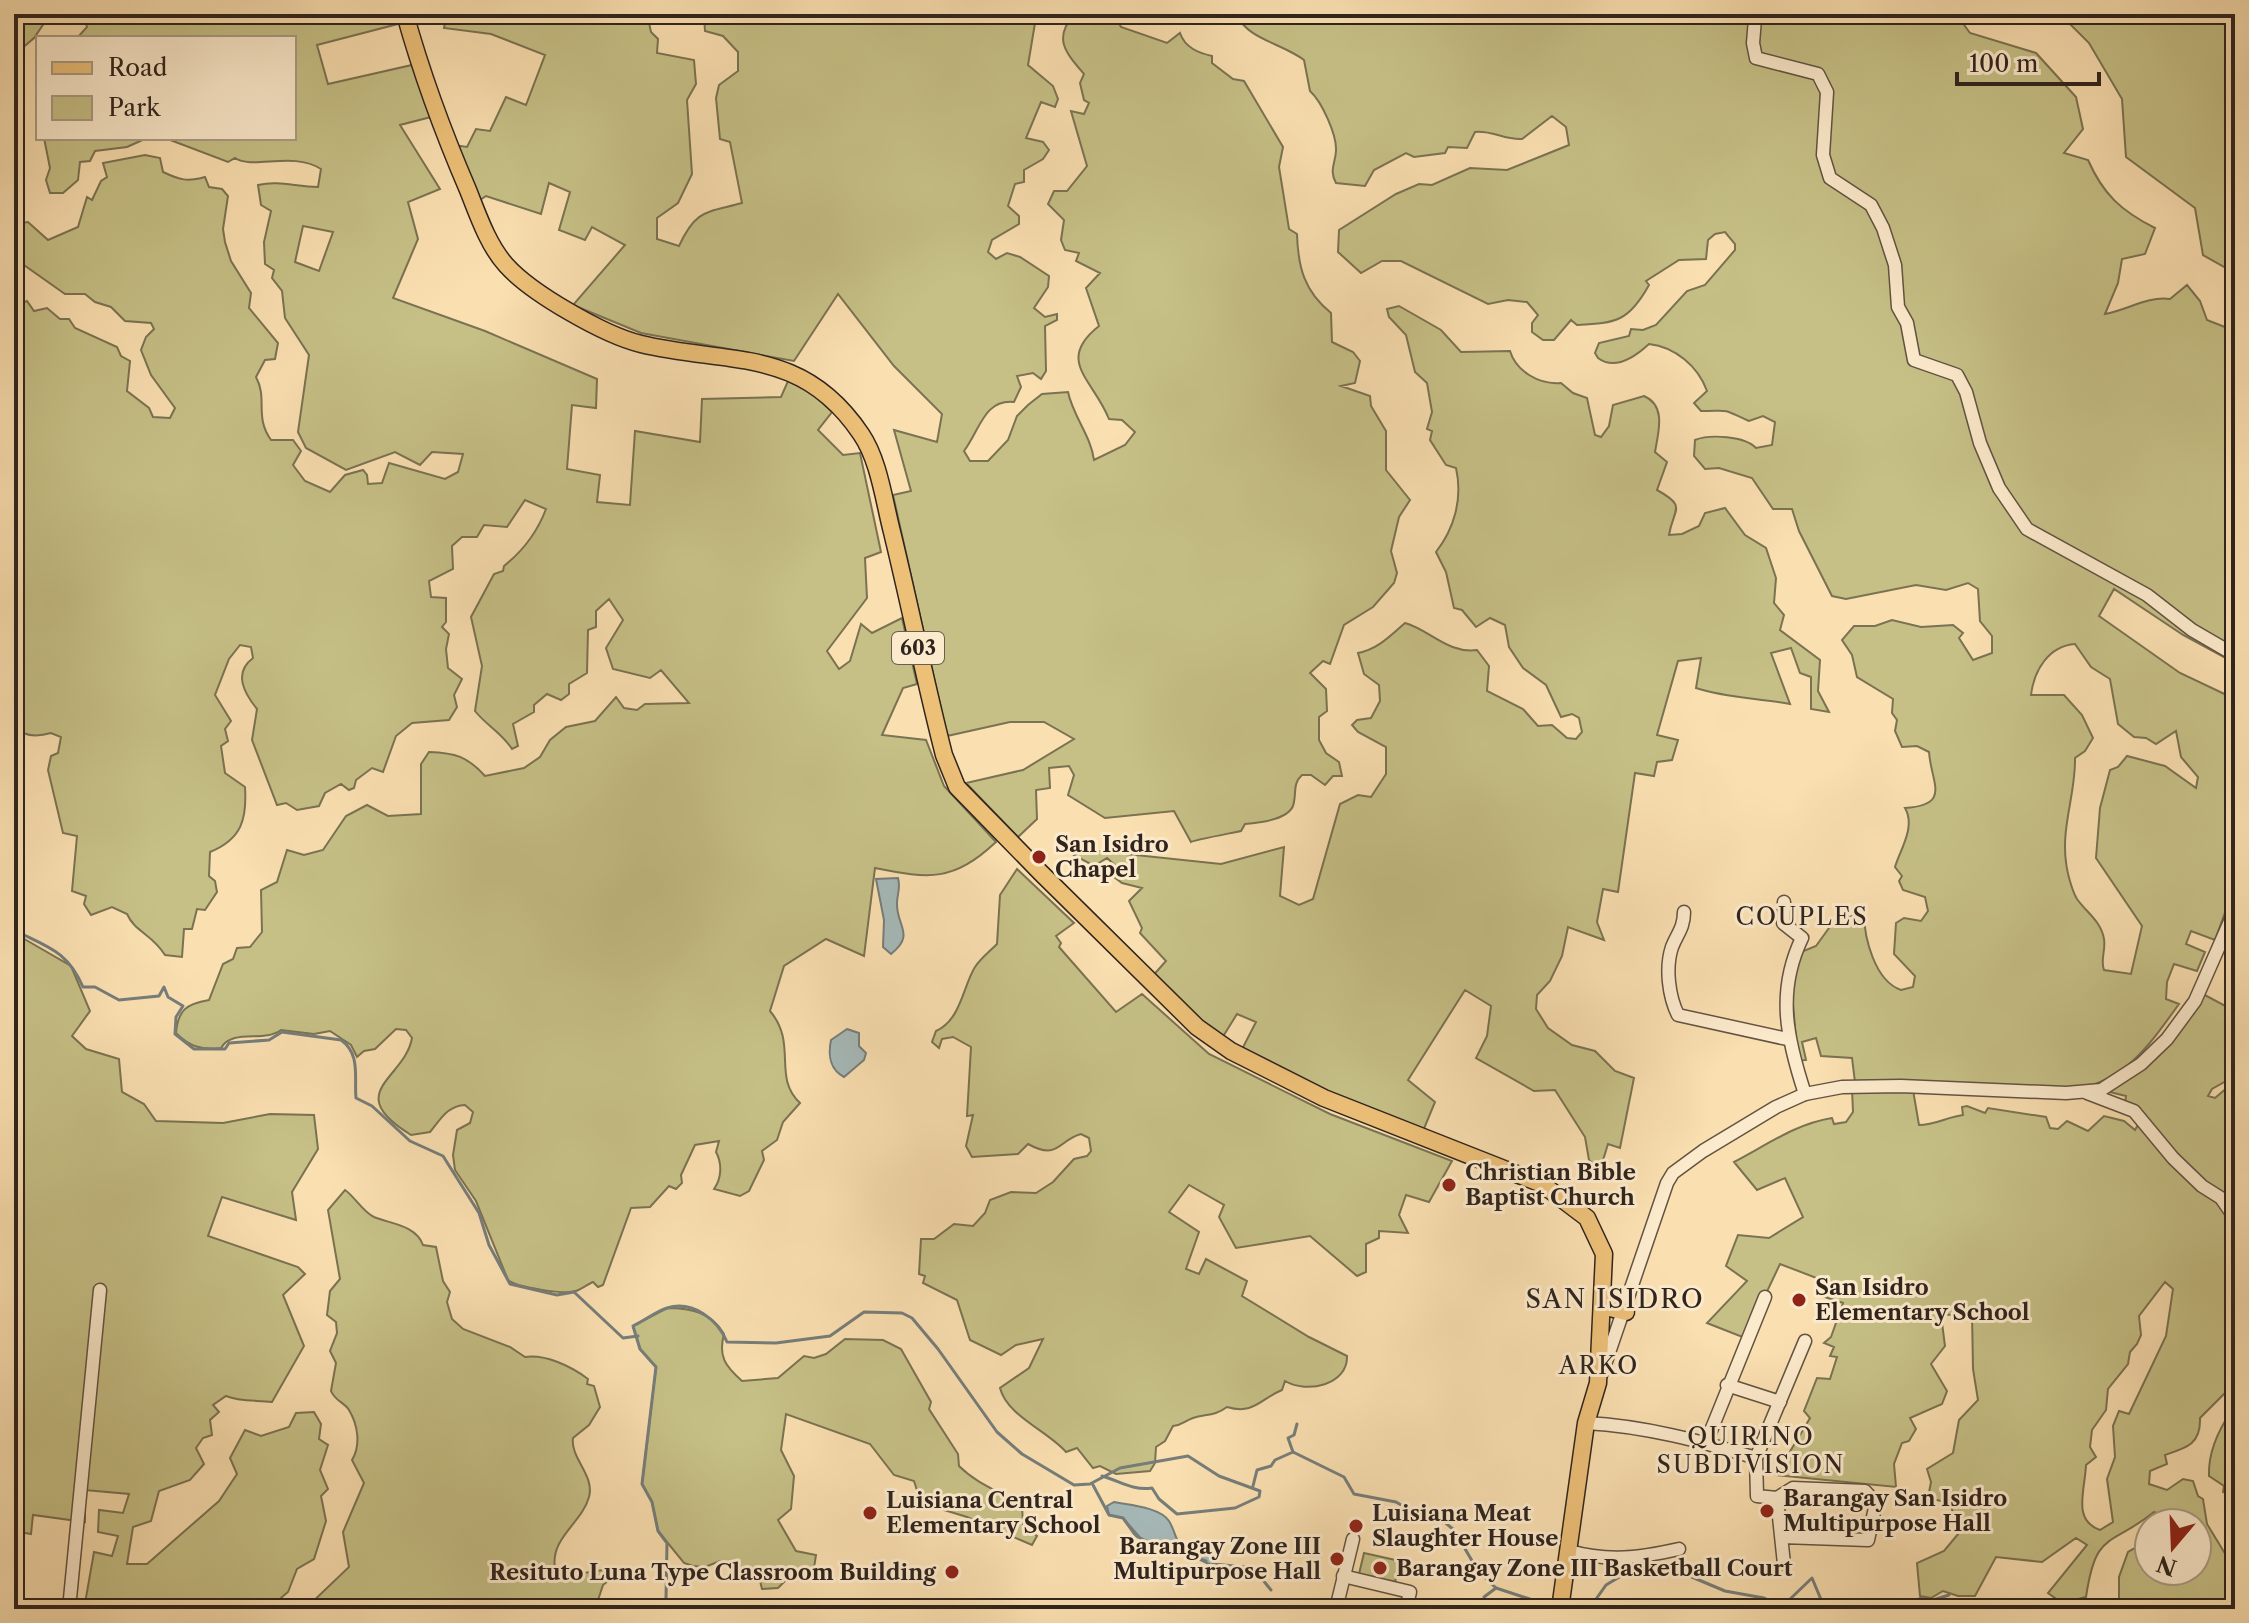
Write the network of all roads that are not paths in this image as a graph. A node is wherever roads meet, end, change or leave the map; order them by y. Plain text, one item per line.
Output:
1 (405, 14) edge
2 (1749, 14) edge
3 (2235, 655) edge
4 (1784, 902) dead end
5 (2235, 910) edge
6 (1684, 912) dead end
7 (1787, 1039) junction
8 (2084, 1091) junction
9 (1805, 1094) junction
10 (2235, 1218) edge
11 (100, 1290) dead end
12 (1765, 1297) dead end
13 (1602, 1306) junction
14 (1626, 1312) junction
15 (1805, 1341) dead end
16 (1598, 1383) junction
17 (1727, 1385) junction
18 (1780, 1402) junction
19 (1586, 1423) junction
20 (1706, 1443) junction
21 (1756, 1458) junction
22 (1777, 1498) junction
23 (1782, 1537) junction
24 (1353, 1539) dead end
25 (1679, 1549) dead end
26 (1569, 1551) junction
27 (1784, 1564) dead end
28 (1343, 1576) junction
29 (69, 1609) edge
30 (1336, 1609) edge
31 (1406, 1609) edge
32 (1560, 1609) edge

1 - 13 main road, 603
2 - 3 street
4 - 7 street
5 - 8 street
6 - 7 street
7 - 9 street
8 - 9 street
8 - 10 street
9 - 14 street
11 - 29 street
12 - 17 street
13 - 14 main road
13 - 16 main road, 603
14 - 16 street
15 - 18 street
16 - 19 main road, 603
17 - 18 street
17 - 20 street
18 - 21 street
19 - 20 street
19 - 26 main road, 603
20 - 21 street
21 - 22 street
22 - 23 street
22 - 23 street
23 - 27 street
24 - 28 street
25 - 26 street
26 - 32 main road, 603
28 - 30 street
28 - 31 street

